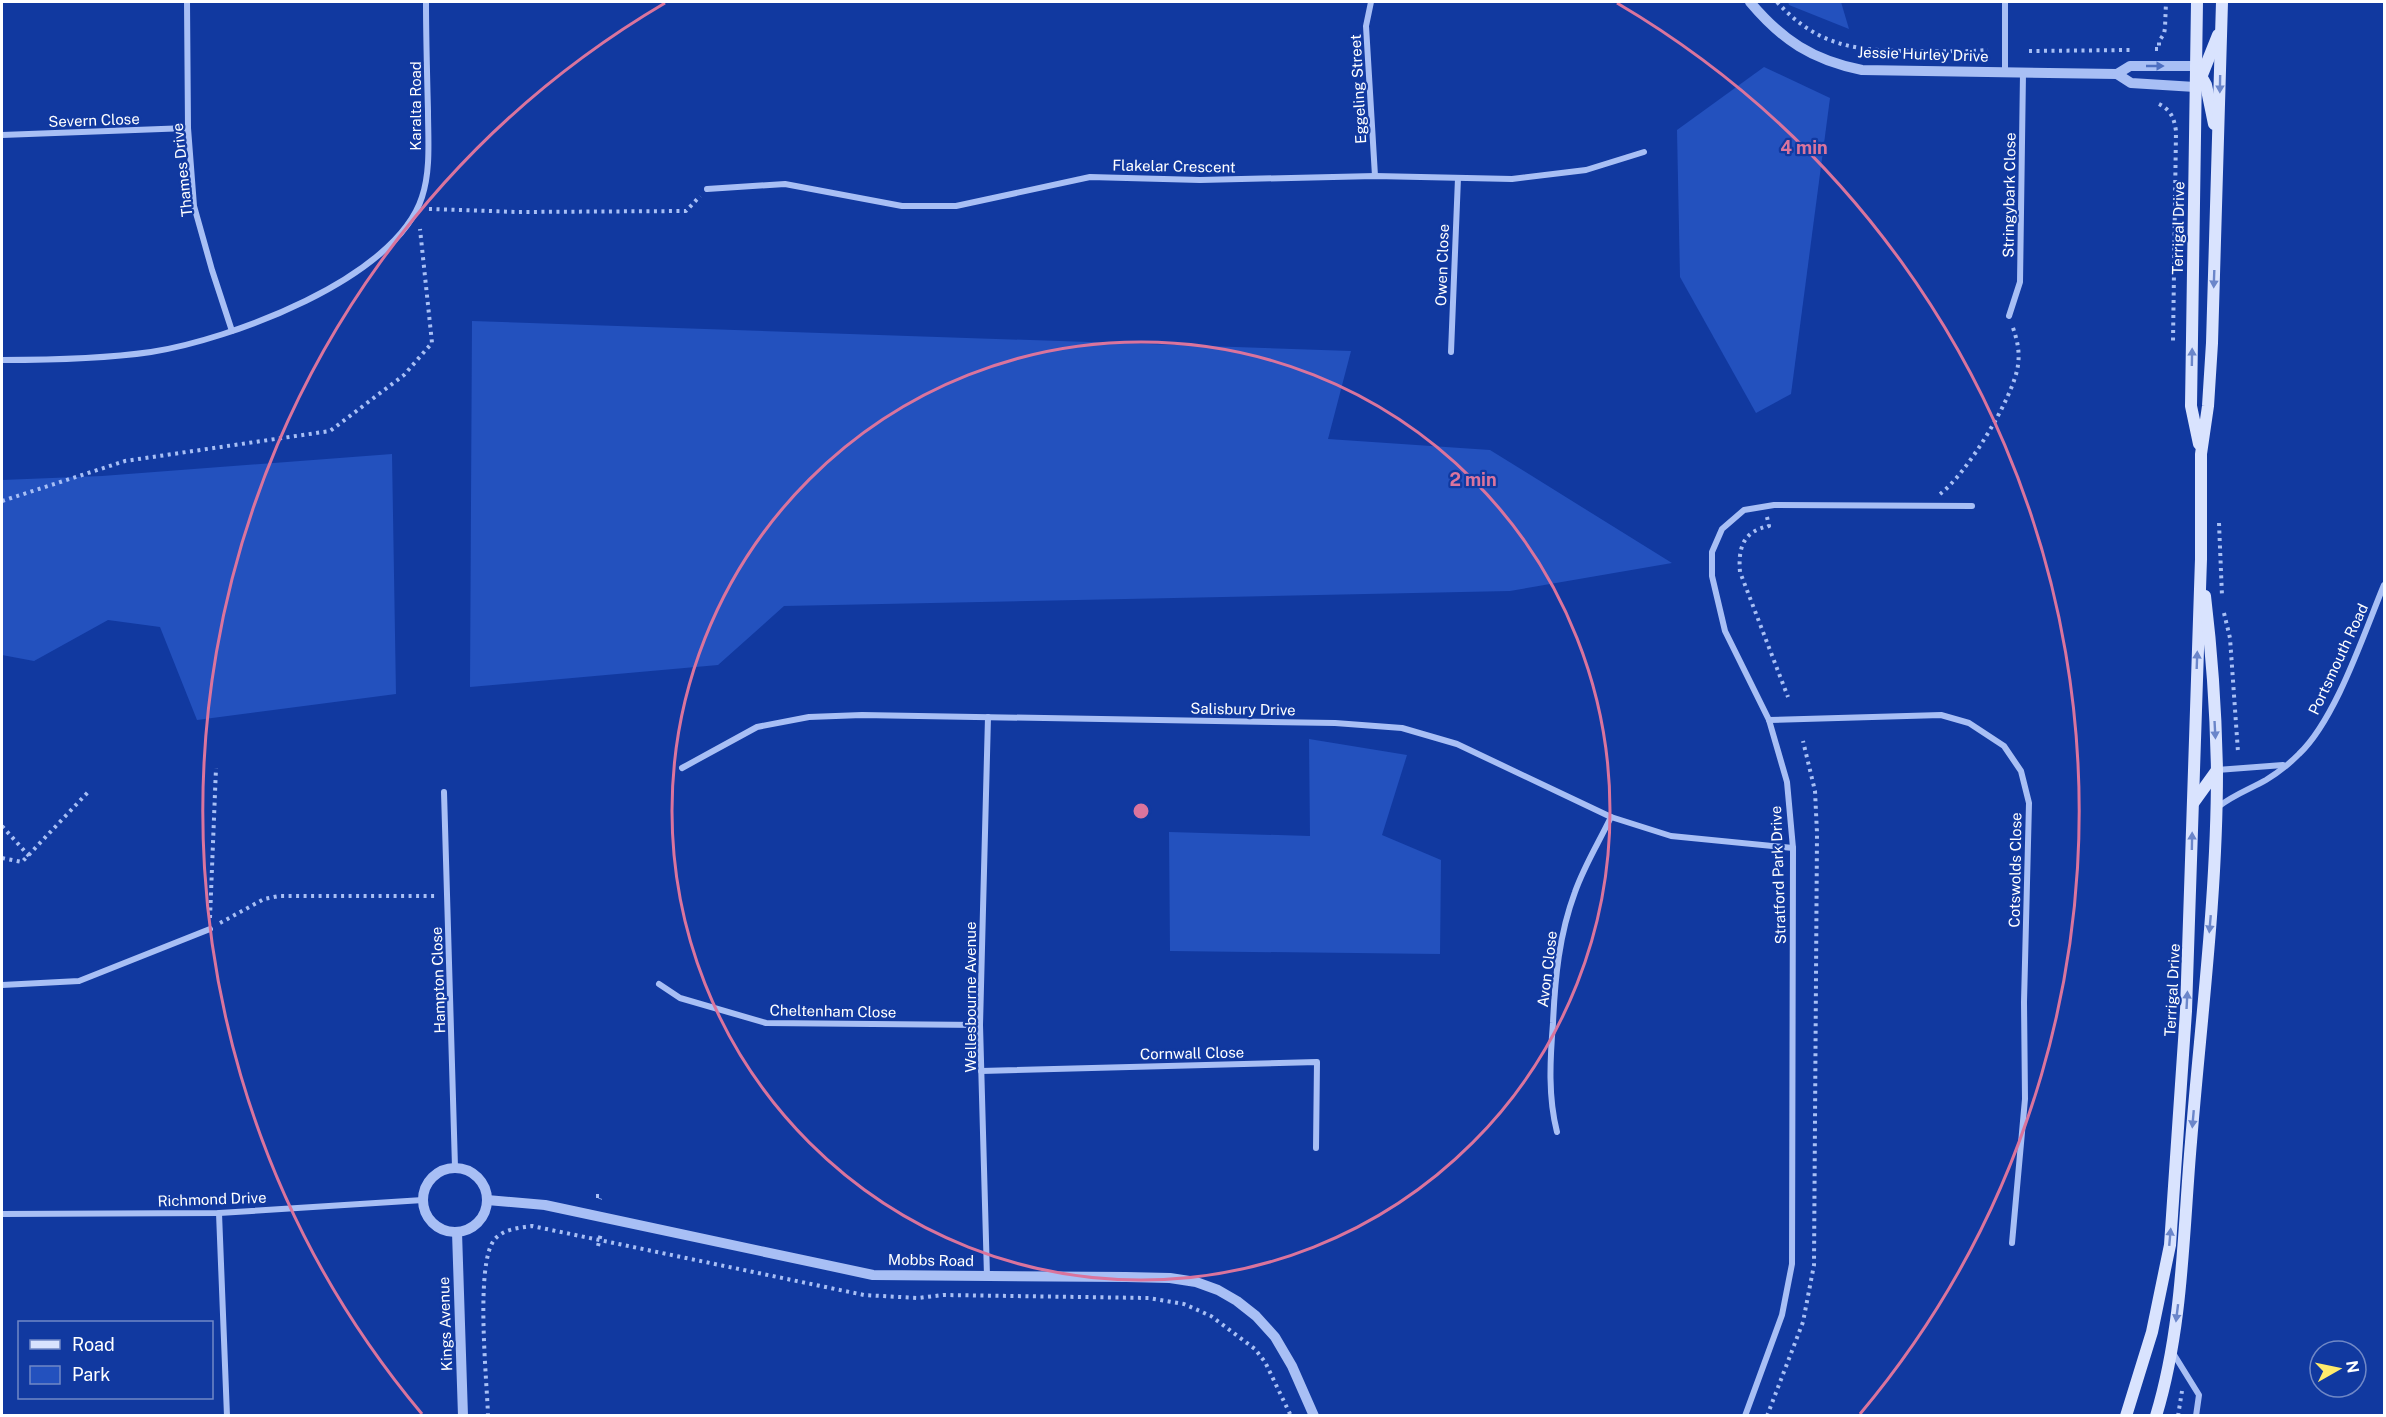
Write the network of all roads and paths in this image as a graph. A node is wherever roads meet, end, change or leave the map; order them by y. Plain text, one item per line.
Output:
1 (187, 2) edge
2 (426, 2) edge
3 (1371, 2) edge
4 (1750, 2) edge
5 (1777, 2) edge
6 (2005, 2) edge
7 (2166, 2) edge
8 (2197, 2) edge
9 (2222, 2) edge
10 (2221, 26) junction
11 (2149, 49) dead end
12 (1988, 50) dead end
13 (2139, 50) dead end
14 (2028, 51) dead end
15 (2005, 72) junction
16 (2023, 73) junction
17 (2117, 74) junction
18 (2198, 76) junction
19 (2159, 104) dead end
20 (188, 128) junction
21 (2, 135) edge
22 (2218, 144) junction
23 (1644, 152) dead end
24 (1375, 176) junction
25 (1458, 178) junction
26 (706, 189) joint
27 (417, 209) junction
28 (2009, 316) joint
29 (232, 331) junction
30 (2173, 342) dead end
31 (1451, 352) dead end
32 (2, 360) edge
33 (2201, 454) junction
34 (2, 501) edge
35 (1925, 506) junction
36 (1972, 506) dead end
37 (1764, 507) junction
38 (2218, 515) dead end
39 (2201, 559) junction
40 (2385, 585) edge
41 (2223, 600) dead end
42 (2224, 609) dead end
43 (1788, 697) dead end
44 (988, 717) junction
45 (1769, 720) junction
46 (1803, 741) dead end
47 (2238, 752) dead end
48 (2284, 765) junction
49 (216, 768) dead end
50 (682, 768) dead end
51 (2217, 770) junction
52 (90, 790) dead end
53 (444, 792) dead end
54 (2193, 803) junction
55 (2216, 808) junction
56 (1611, 818) junction
57 (2, 826) edge
58 (1792, 848) junction
59 (29, 856) junction
60 (2, 858) edge
61 (447, 896) junction
62 (210, 929) junction
63 (659, 984) dead end
64 (2, 985) edge
65 (980, 1025) junction
66 (981, 1071) junction
67 (1557, 1132) dead end
68 (1316, 1148) dead end
69 (455, 1167) junction
70 (423, 1200) junction
71 (488, 1200) junction
72 (219, 1213) junction
73 (2, 1214) edge
74 (457, 1232) junction
75 (601, 1233) dead end
76 (599, 1240) junction
77 (2012, 1243) dead end
78 (598, 1246) dead end
79 (987, 1276) junction
80 (2171, 1350) junction
81 (226, 1416) edge
82 (463, 1416) edge
83 (488, 1416) edge
84 (1291, 1416) edge
85 (1314, 1416) edge
86 (1745, 1416) edge
87 (1767, 1416) edge
88 (2126, 1416) edge
89 (2156, 1416) edge
90 (2196, 1416) edge

1 - 20 street, Thames Drive
2 - 27 street, Karalta Road
3 - 24 street, Eggeling Street
4 - 15 street, Jessie Hurley Drive
5 - 12 path
6 - 15 street
7 - 11 path
8 - 18 main road, Terrigal Drive
9 - 10 main road, Terrigal Drive
10 - 18 main road
10 -> 22 main road, Terrigal Drive
13 - 14 path
15 - 16 street, Jessie Hurley Drive
16 - 17 street, Jessie Hurley Drive
16 - 28 street, Stringybark Close
17 -> 18 street, Jessie Hurley Drive
17 - 18 street, Jessie Hurley Drive
18 - 22 main road
33 -> 18 main road, Terrigal Drive
19 - 30 path
20 - 21 street, Severn Close
20 - 29 street, Thames Drive
22 -> 33 main road, Terrigal Drive
23 - 25 street, Flakelar Crescent
24 - 25 street, Flakelar Crescent
24 - 26 street, Flakelar Crescent
25 - 31 street, Owen Close
26 - 27 path
27 - 29 street
27 - 34 path
28 - 35 path
29 - 32 street
33 - 39 main road, Terrigal Drive
35 - 36 street, Stratford Park Drive
35 - 37 street, Stratford Park Drive
37 - 43 path
37 - 45 street, Stratford Park Drive
38 - 41 path
39 -> 51 main road, Terrigal Drive
54 -> 39 main road, Terrigal Drive
40 - 48 street, Portsmouth Road
42 - 47 path
44 - 50 street, Salisbury Drive
44 - 56 street, Salisbury Drive
44 - 65 street, Wellesbourne Avenue
45 - 58 street, Stratford Park Drive
45 - 77 street, Cotswolds Close
46 - 87 path
48 - 51 street
48 - 55 street, Portsmouth Road
49 - 62 path
51 - 54 main road
51 - 55 main road, Terrigal Drive
52 - 59 path
53 - 61 street, Hampton Close
88 -> 54 main road, Terrigal Drive
55 -> 80 main road, Terrigal Drive
56 - 58 street, Salisbury Drive
56 - 67 street, Avon Close
57 - 59 path
58 - 86 street, Stratford Park Drive
59 - 60 path
61 - 62 path
61 - 69 street, Hampton Close
62 - 64 street
63 - 65 street, Cheltenham Close
65 - 66 street, Wellesbourne Avenue
66 - 68 street, Cornwall Close
66 - 79 street, Wellesbourne Avenue
69 - 70 street
69 - 71 street
70 - 72 street, Richmond Drive
70 - 74 street
71 - 74 street
71 - 79 street, Mobbs Road
72 - 73 street, Richmond Drive
72 - 81 street
74 - 82 street, Kings Avenue
75 - 76 path
76 - 78 path
76 - 83 path
76 - 84 path
79 - 85 street, Mobbs Road
80 - 89 main road, Terrigal Drive
80 - 90 street

